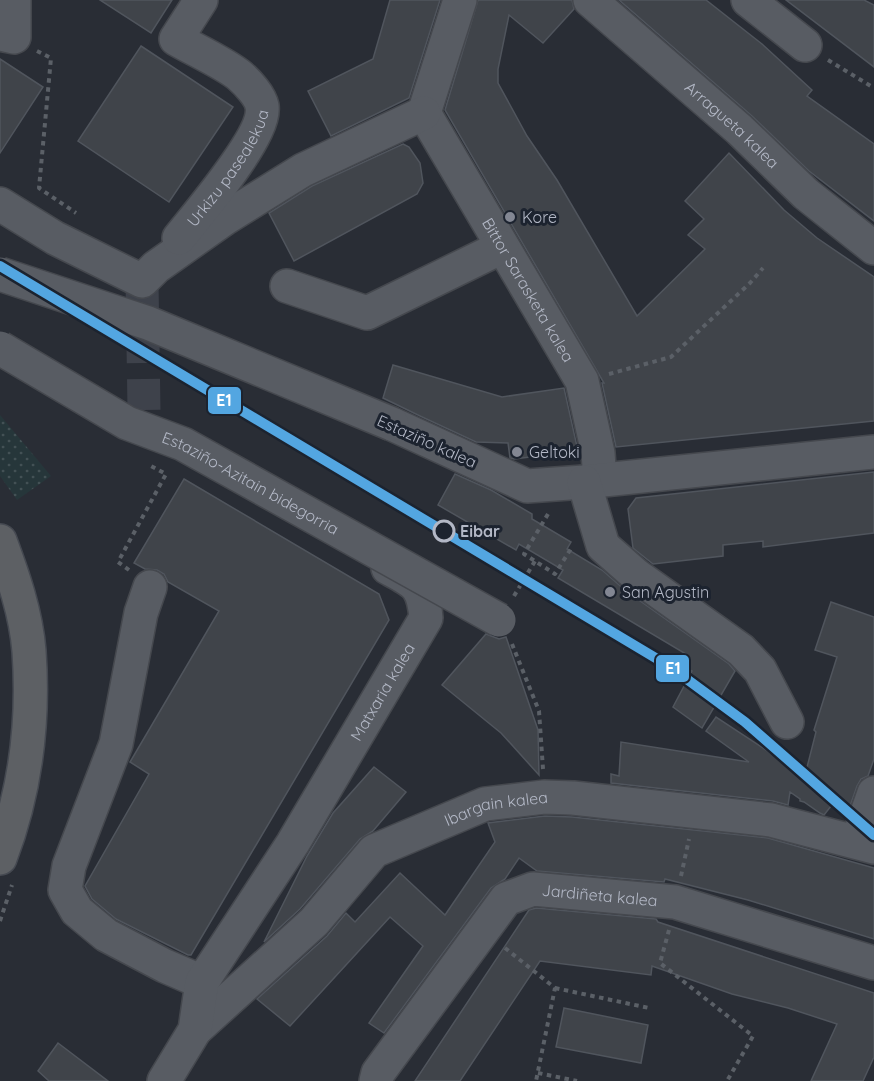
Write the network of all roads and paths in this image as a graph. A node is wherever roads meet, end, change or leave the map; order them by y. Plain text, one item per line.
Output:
1 (14, 0) edge
2 (201, 0) edge
3 (460, 0) edge
4 (590, 0) edge
5 (748, 0) edge
6 (0, 34) edge
7 (36, 40) dead end
8 (806, 45) joint
9 (874, 88) edge
10 (424, 113) junction
11 (0, 204) edge
12 (82, 217) dead end
13 (502, 248) junction
14 (874, 248) edge
15 (763, 268) dead end
16 (0, 274) edge
17 (149, 274) junction
18 (287, 286) dead end
19 (0, 348) edge
20 (612, 373) dead end
21 (144, 410) tunnel mouth
22 (874, 452) edge
23 (148, 464) dead end
24 (592, 481) junction
25 (0, 541) edge
26 (531, 544) dead end
27 (573, 545) dead end
28 (535, 561) junction
29 (118, 562) dead end
30 (8, 572) edge
31 (150, 587) dead end
32 (504, 627) junction
33 (787, 722) dead end
34 (874, 793) edge
35 (544, 797) junction
36 (696, 812) junction
37 (866, 844) edge
38 (0, 858) edge
39 (672, 914) junction
40 (483, 930) junction
41 (874, 963) edge
42 (202, 982) junction
43 (555, 988) junction
44 (650, 1008) dead end
45 (195, 1030) junction
46 (538, 1073) junction
47 (164, 1081) edge
48 (376, 1081) edge
49 (536, 1081) edge
50 (577, 1081) edge
51 (727, 1081) edge

1 - 6 street
2 - 17 street, Urkizu pasealekua
3 - 10 street
4 - 14 street, Arragueta kalea
5 - 8 street
7 - 12 path
8 - 9 path
10 - 13 street, Bittor Sarasketa kalea
10 - 17 street
11 - 17 street
13 - 18 street
13 - 24 street, Bittor Sarasketa kalea
15 - 20 path
16 - 24 street, Estaziño kalea, bridge
19 - 32 street, Estaziño-Azitain bidegorria, bridge
21 - 42 street, Matxaria kalea
22 - 24 street, Estaziño kalea
23 - 29 path
24 - 33 street, Bittor Sarasketa kalea
25 - 30 highway
26 - 28 path
27 - 28 path
28 - 32 path
30 - 38 highway
31 - 42 street
32 - 35 path
34 - 37 street
35 - 36 street, Ibargain kalea
35 - 45 street, Ibargain kalea
36 - 37 street, Ibargain kalea
36 - 39 path
39 - 40 street, Jardiñeta kalea
39 - 41 street, Jardiñeta kalea
39 - 51 path
40 - 43 path
40 - 48 street, Jardiñeta kalea
42 - 45 street, Matxaria kalea
43 - 44 path
43 - 46 path
45 - 47 street, Matxaria kalea
46 - 49 path
46 - 50 path

